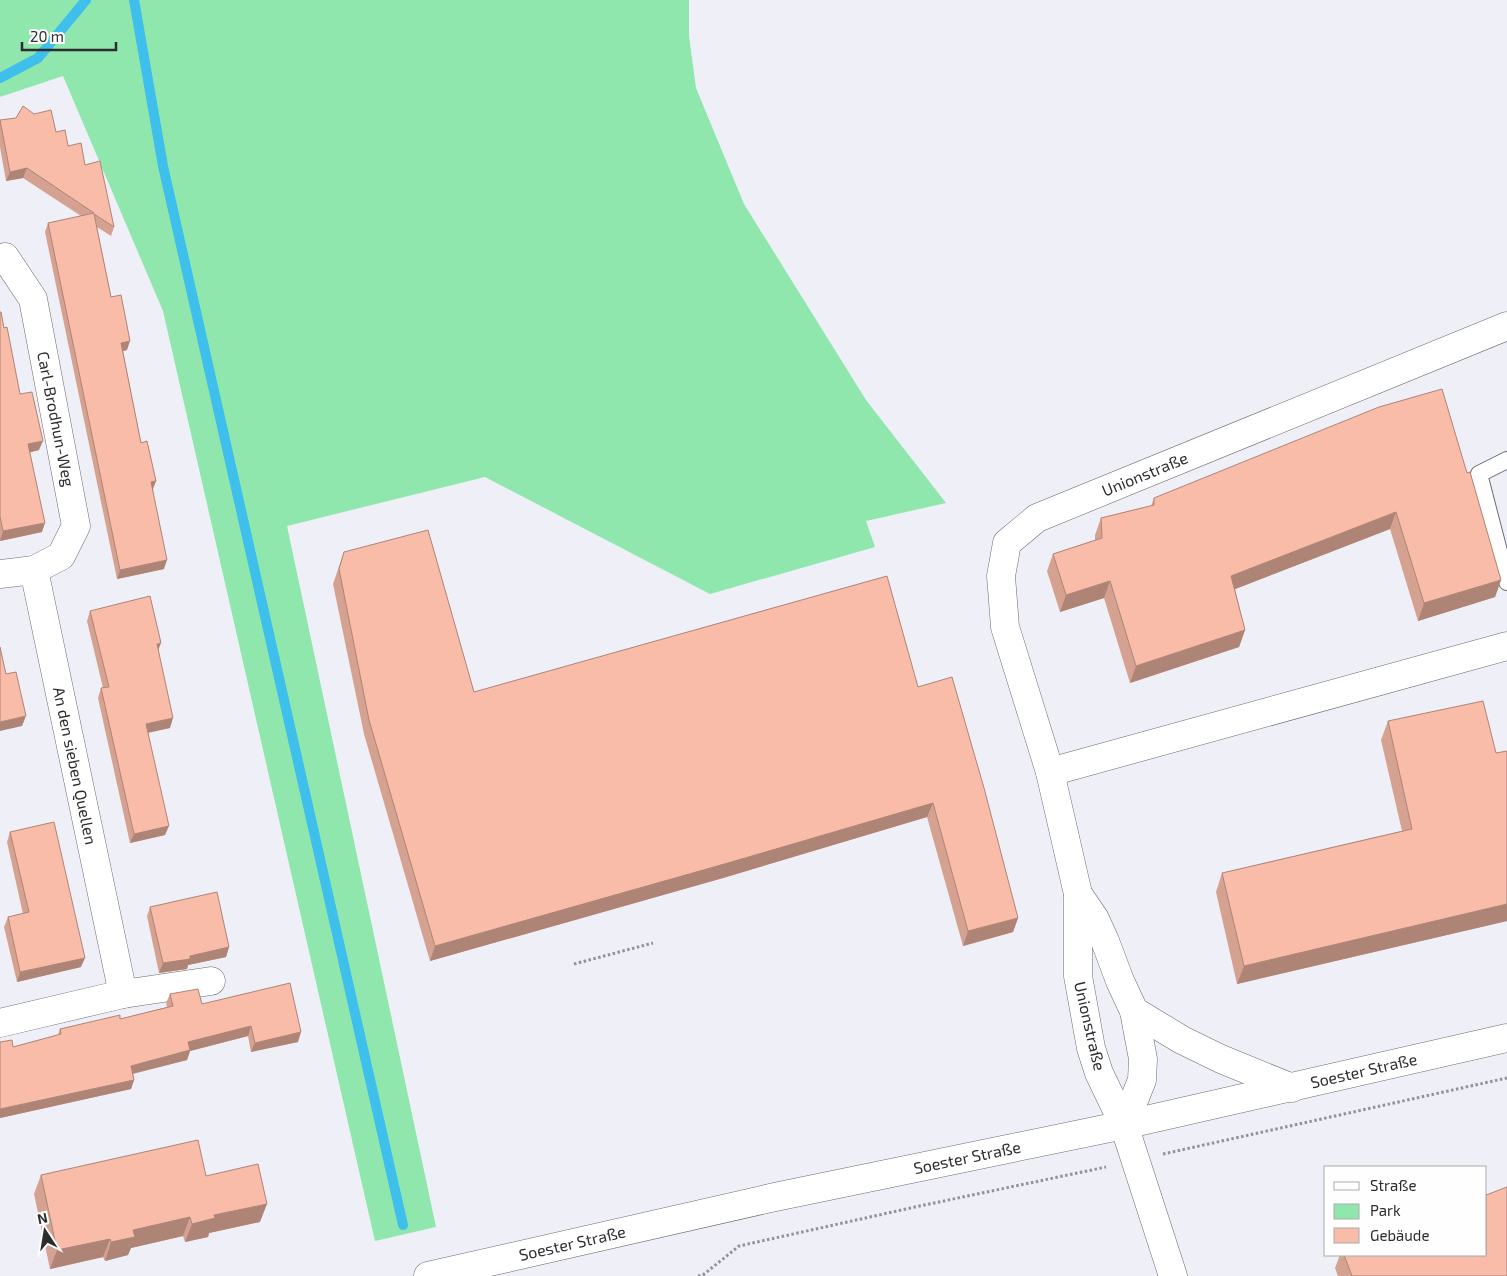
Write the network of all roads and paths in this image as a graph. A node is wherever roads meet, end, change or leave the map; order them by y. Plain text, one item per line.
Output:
1 (5, 257) dead end
2 (1507, 326) edge
3 (1507, 460) edge
4 (34, 570) junction
5 (0, 574) edge
6 (1507, 582) edge
7 (1507, 646) edge
8 (1050, 772) junction
9 (1078, 894) junction
10 (653, 943) dead end
11 (574, 964) dead end
12 (211, 981) dead end
13 (123, 994) junction
14 (1134, 1011) junction
15 (0, 1023) edge
16 (1507, 1038) edge
17 (1507, 1078) edge
18 (1292, 1088) junction
19 (1124, 1125) junction
20 (1135, 1161) junction
21 (478, 1271) edge
22 (428, 1276) edge
23 (698, 1276) edge
24 (1173, 1276) edge

1 - 4 street, Carl-Brodhun-Weg
2 - 8 street, Unionstraße
3 - 6 lane
4 - 5 street
4 - 13 street, An den sieben Quellen
7 - 8 street
8 - 9 street, Unionstraße
9 - 14 street, Unionstraße
9 - 19 street, Unionstraße
10 - 11 path
12 - 13 street
13 - 15 street
14 - 18 street
14 - 19 street, Unionstraße
16 - 18 street, Soester Straße
17 - 20 path
18 - 19 street, Soester Straße
19 - 20 street
19 - 21 street, Soester Straße
20 - 23 path
20 - 24 street
21 - 22 street, Soester Straße

